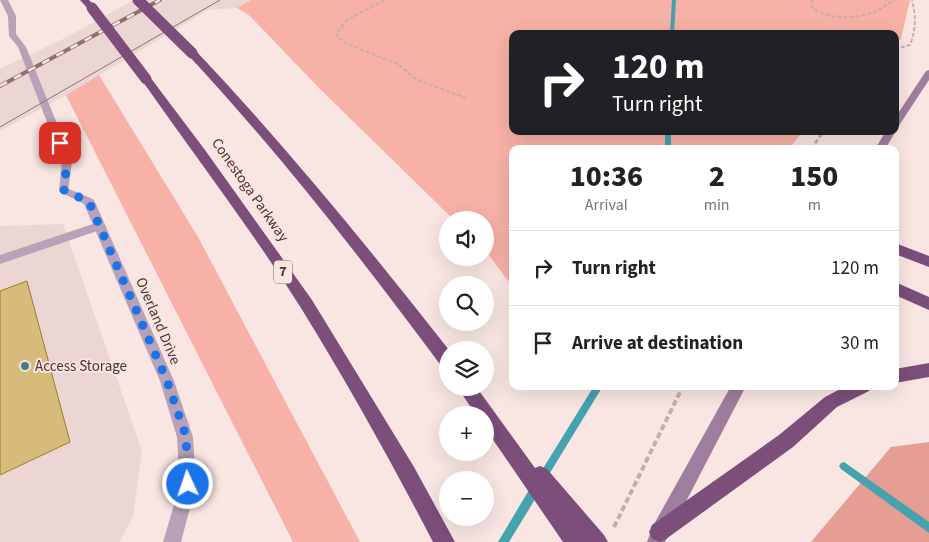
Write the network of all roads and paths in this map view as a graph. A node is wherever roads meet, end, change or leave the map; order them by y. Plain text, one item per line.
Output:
1 (4, 0) edge
2 (84, 0) edge
3 (138, 0) edge
4 (385, 0) edge
5 (813, 0) edge
6 (895, 0) edge
7 (912, 0) edge
8 (899, 48) edge
9 (929, 73) edge
10 (468, 98) dead end
11 (899, 119) edge
12 (100, 226) junction
13 (899, 250) edge
14 (0, 260) edge
15 (929, 262) edge
16 (899, 290) edge
17 (929, 304) edge
18 (439, 350) edge
19 (929, 370) edge
20 (899, 375) edge
21 (681, 390) edge
22 (737, 390) edge
23 (855, 390) edge
24 (494, 422) edge
25 (494, 425) edge
26 (658, 537) edge
27 (604, 538) edge
28 (172, 542) edge
29 (444, 542) edge
30 (576, 542) edge

1 - 12 street, Overland Drive
2 - 29 highway, Conestoga Parkway / 7, bridge
3 - 18 highway, bridge
4 - 10 path
5 - 6 path
7 - 8 path
9 - 11 main road
12 - 14 street
12 - 28 street, Overland Drive
13 - 15 highway
16 - 17 highway
19 - 20 highway
21 - 27 path
22 - 26 main road
23 - 26 highway
24 - 27 highway
25 - 30 highway

